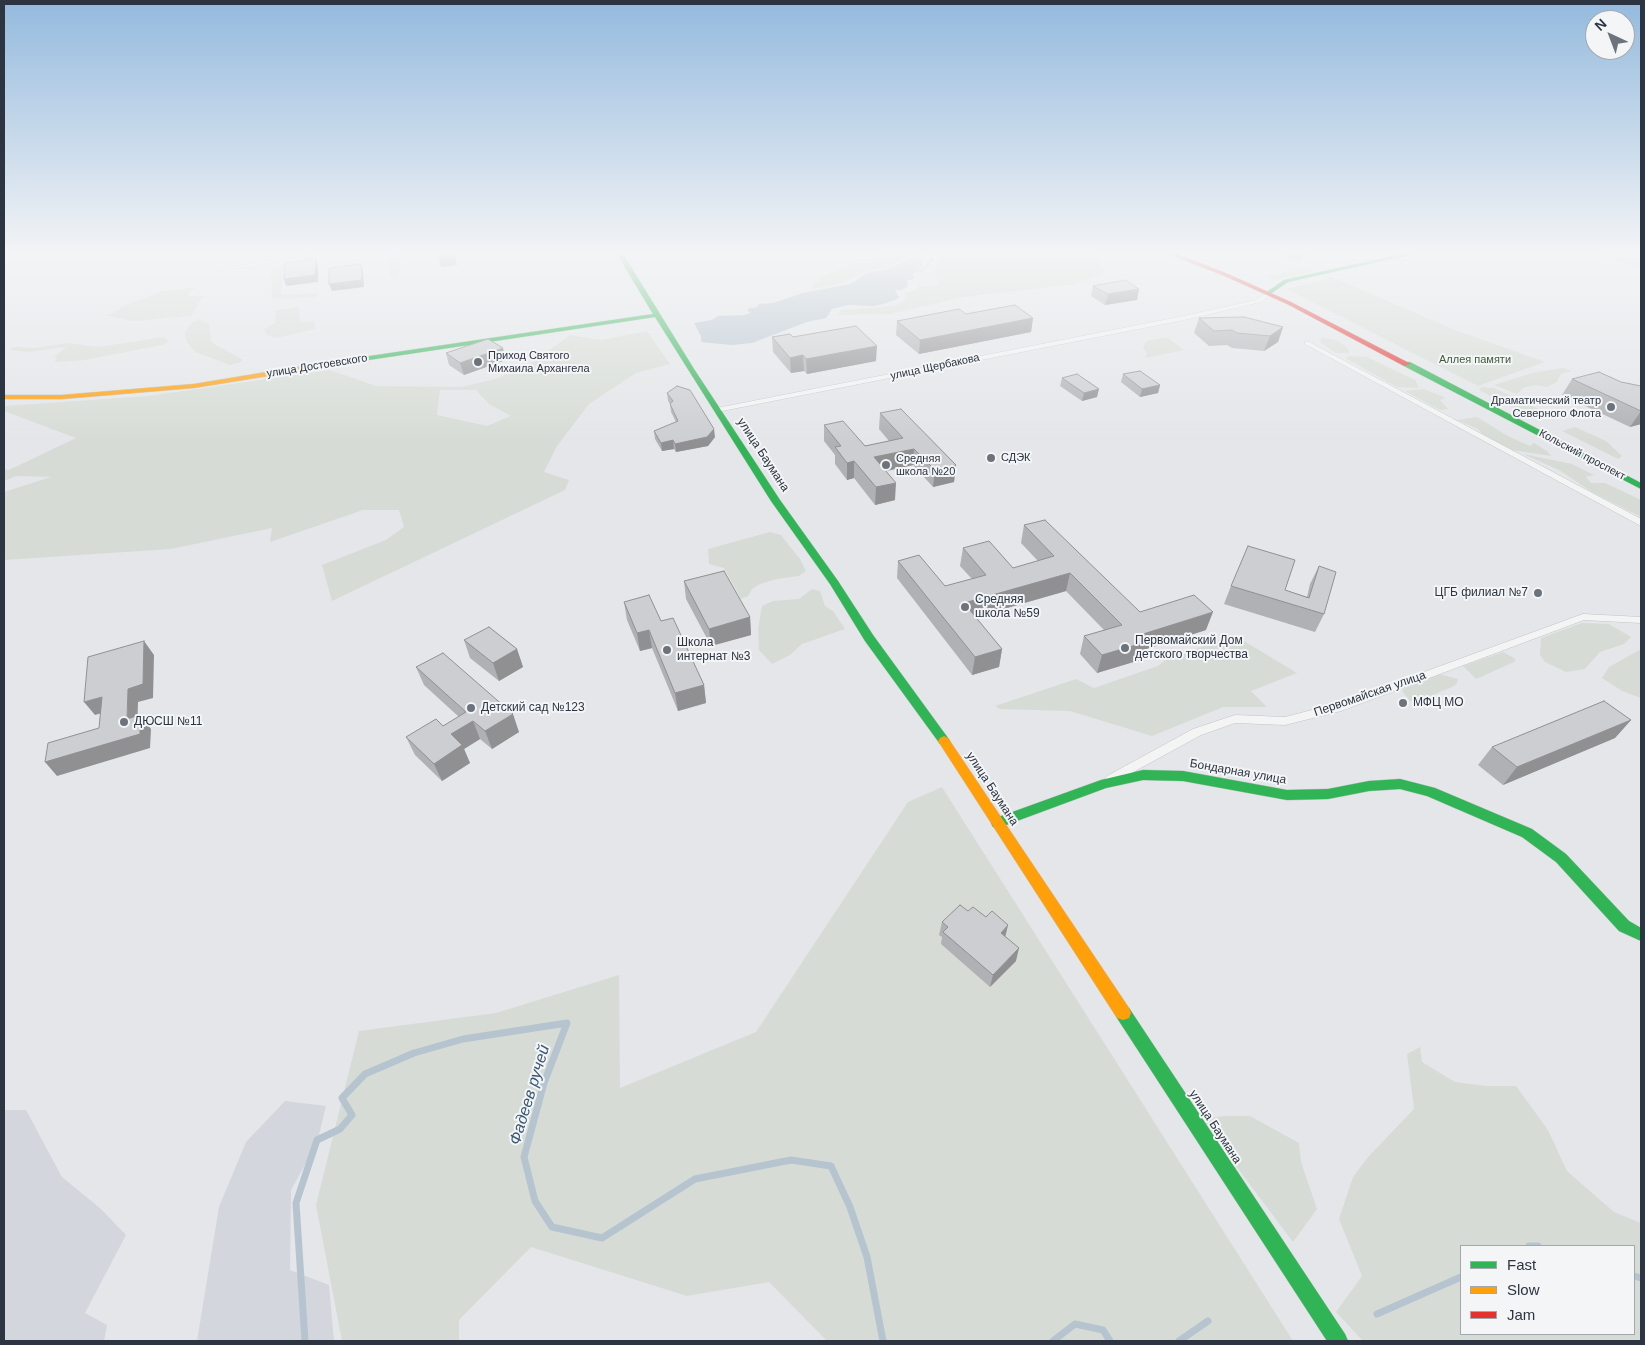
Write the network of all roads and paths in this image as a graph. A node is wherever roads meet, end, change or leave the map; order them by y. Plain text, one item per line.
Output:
1 (646, 317) edge
2 (659, 317) edge
3 (1188, 317) edge
4 (1311, 317) edge
5 (1307, 344) dead end
6 (4, 397) edge
7 (718, 410) junction
8 (1641, 486) edge
9 (1641, 523) edge
10 (1641, 620) edge
11 (1104, 783) junction
12 (998, 823) junction
13 (1641, 935) edge
14 (1338, 1341) edge

1 - 6 street, улица Достоевского
2 - 7 street, улица Баумана
3 - 7 street, улица Щербакова
4 - 8 street, Кольский проспект
5 - 9 street
7 - 12 street, улица Баумана
10 - 11 street, Первомайская улица
11 - 12 street, Бондарная улица
11 - 13 street, Бондарная улица
12 - 14 street, улица Баумана

